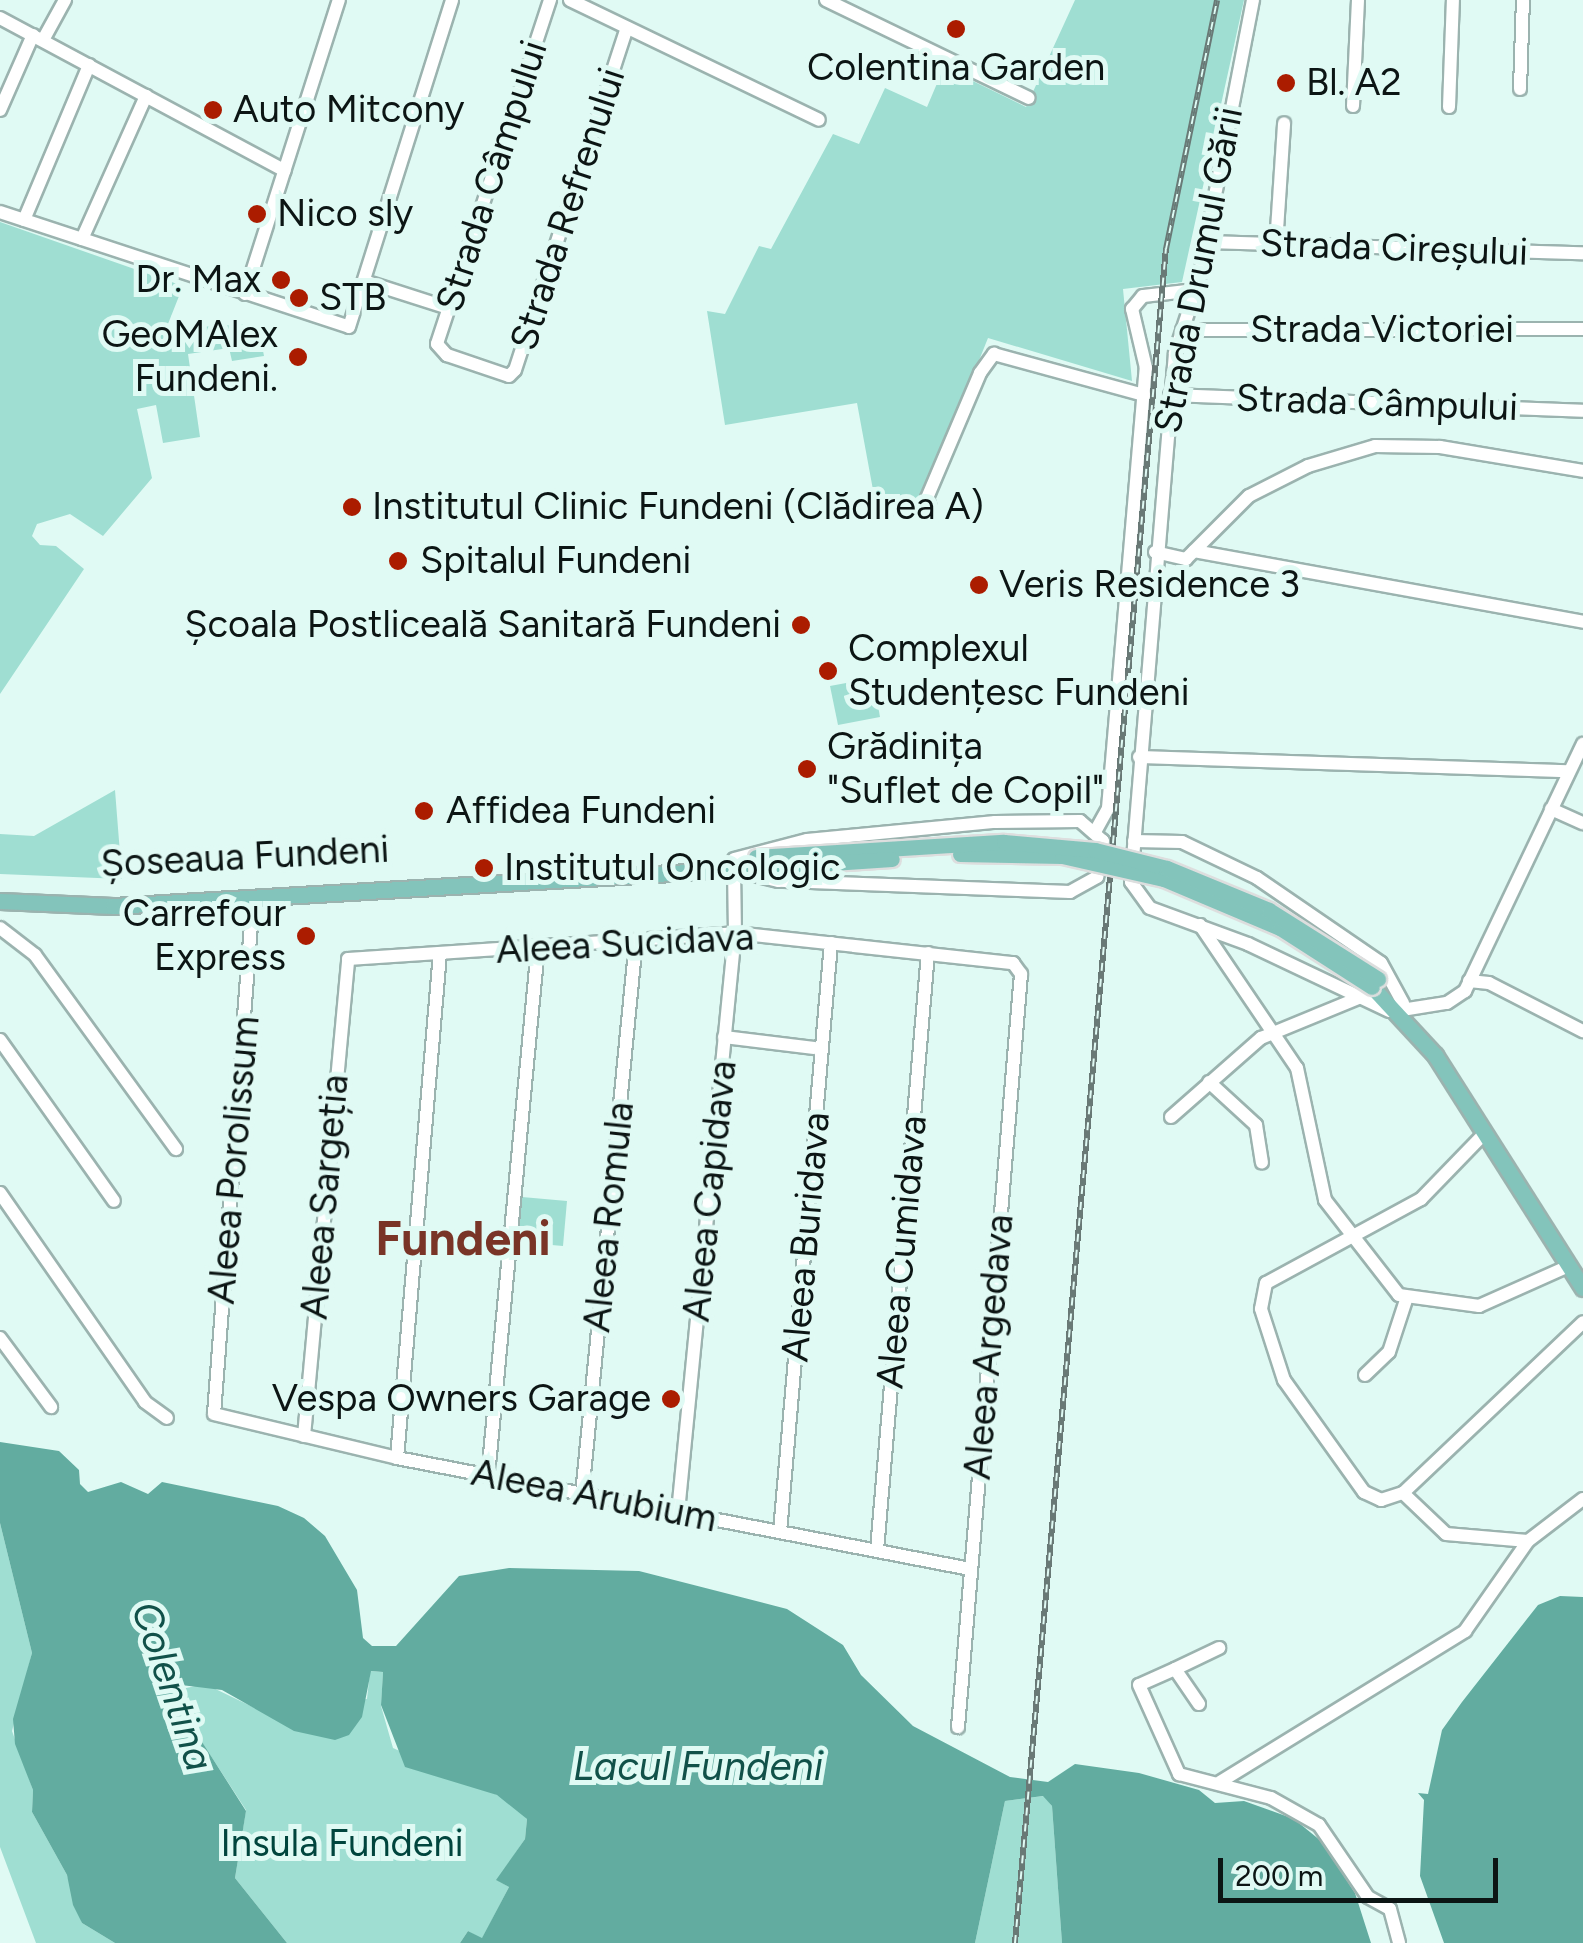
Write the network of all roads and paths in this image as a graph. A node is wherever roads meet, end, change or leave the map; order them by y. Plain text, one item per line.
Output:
1 (65, 0) edge
2 (339, 0) edge
3 (452, 0) edge
4 (550, 0) edge
5 (570, 0) edge
6 (826, 0) edge
7 (1253, 0) edge
8 (1358, 0) edge
9 (1453, 0) edge
10 (1523, 0) edge
11 (0, 18) edge
12 (627, 28) junction
13 (38, 37) junction
14 (89, 65) junction
15 (1520, 89) dead end
16 (146, 96) junction
17 (1029, 98) dead end
18 (1353, 106) dead end
19 (1449, 106) dead end
20 (0, 110) edge
21 (819, 120) dead end
22 (1284, 123) dead end
23 (284, 171) junction
24 (0, 212) edge
25 (24, 220) junction
26 (82, 239) junction
27 (1206, 242) junction
28 (1276, 244) junction
29 (1583, 253) edge
30 (364, 281) junction
31 (1196, 290) junction
32 (245, 294) junction
33 (448, 308) junction
34 (1583, 329) edge
35 (1182, 330) junction
36 (440, 351) joint
37 (1170, 395) junction
38 (1144, 396) junction
39 (1583, 411) edge
40 (1583, 471) edge
41 (930, 508) dead end
42 (1194, 551) junction
43 (1155, 552) junction
44 (1583, 622) edge
45 (1583, 744) edge
46 (1140, 757) junction
47 (1569, 771) junction
48 (1551, 809) junction
49 (1583, 823) edge
50 (1096, 830) junction
51 (1134, 842) junction
52 (734, 864) junction
53 (0, 893) edge
54 (253, 898) junction
55 (0, 901) edge
56 (1200, 925) junction
57 (0, 928) edge
58 (734, 933) junction
59 (636, 940) junction
60 (831, 943) junction
61 (538, 947) junction
62 (440, 953) junction
63 (928, 953) junction
64 (348, 959) joint
65 (1019, 967) joint
66 (1469, 982) junction
67 (1370, 988) junction
68 (1408, 1012) junction
69 (1273, 1031) junction
70 (1583, 1031) edge
71 (724, 1037) junction
72 (0, 1040) edge
73 (814, 1048) dead end
74 (1209, 1082) junction
75 (1171, 1116) dead end
76 (1485, 1133) junction
77 (176, 1150) dead end
78 (1262, 1163) dead end
79 (0, 1193) edge
80 (114, 1201) dead end
81 (1353, 1240) junction
82 (1569, 1266) junction
83 (1583, 1277) edge
84 (1583, 1288) edge
85 (1408, 1297) junction
86 (1583, 1322) edge
87 (0, 1338) edge
88 (1364, 1375) dead end
89 (51, 1407) dead end
90 (220, 1417) joint
91 (167, 1418) dead end
92 (304, 1436) junction
93 (397, 1458) junction
94 (488, 1476) junction
95 (1403, 1493) junction
96 (582, 1495) junction
97 (1583, 1500) edge
98 (678, 1512) junction
99 (780, 1532) junction
100 (1528, 1541) junction
101 (877, 1550) junction
102 (970, 1569) junction
103 (1219, 1648) dead end
104 (1175, 1669) junction
105 (1199, 1704) dead end
106 (958, 1727) dead end
107 (1220, 1782) junction
108 (1398, 1943) edge

1 - 13 street
2 - 23 street
3 - 30 street
4 - 33 street, Strada Câmpului
5 - 12 street
6 - 17 street
7 - 27 street, Strada Drumul Gării
8 - 18 street
9 - 19 street
10 - 15 street
11 - 13 street
12 - 21 street
12 - 36 street, Strada Refrenului
13 - 14 street
13 - 20 street
14 - 16 street
14 - 25 street
16 - 23 street
16 - 26 street
22 - 28 street
23 - 32 street
24 - 25 street
25 - 26 street
26 - 32 street
27 - 28 street, Strada Cireșului
27 - 31 street, Strada Drumul Gării
28 - 29 street, Strada Cireșului
30 - 32 street
30 - 33 street
31 - 35 street, Strada Drumul Gării
31 - 38 street
33 - 36 street, Strada Câmpului
34 - 35 street, Strada Victoriei
35 - 37 street, Strada Drumul Gării
37 - 39 street, Strada Câmpului
37 - 43 street, Strada Drumul Gării
38 - 41 street
38 - 50 street
40 - 42 street
42 - 43 street
42 - 44 street
43 - 46 street, Strada Drumul Gării
45 - 47 street
46 - 47 street
46 - 51 street, Strada Drumul Gării
47 - 48 street
48 - 49 street
48 - 66 street
50 - 52 street, Șoseaua Fundeni
50 - 52 street, Șoseaua Fundeni
51 - 56 street, Șoseaua Fundeni
51 - 68 street, Șoseaua Fundeni
52 - 53 main road, Șoseaua Fundeni
52 - 54 main road, Șoseaua Fundeni
52 - 58 street, Aleea Capidava
52 - 67 main road, Șoseaua Fundeni, bridge
54 - 55 main road, Șoseaua Fundeni
54 - 90 street, Aleea Porolissum
56 - 67 street, Șoseaua Fundeni
56 - 69 street
57 - 77 street
58 - 59 street, Aleea Sucidava
58 - 60 street, Aleea Sucidava
58 - 71 street, Aleea Capidava
59 - 61 street, Aleea Sucidava
59 - 96 street, Aleea Romula
60 - 63 street, Aleea Sucidava
60 - 99 street, Aleea Buridava
61 - 62 street, Aleea Sucidava
61 - 94 street
62 - 64 street, Aleea Sucidava
62 - 93 street
63 - 65 street, Aleea Sucidava
63 - 101 street, Aleea Cumidava
64 - 92 street, Aleea Sargeția
65 - 102 street, Aleea Argedava
66 - 68 street
66 - 70 street
67 - 68 main road, Șoseaua Fundeni
67 - 68 main road, Șoseaua Fundeni
67 - 69 street
68 - 76 main road, Șoseaua Fundeni
68 - 83 main road, Șoseaua Fundeni
69 - 74 street
69 - 81 street
71 - 73 street
71 - 98 street, Aleea Capidava
72 - 80 street
74 - 75 street
74 - 78 street
76 - 81 street
76 - 82 main road, Șoseaua Fundeni
79 - 91 street
81 - 85 street
81 - 95 street
82 - 84 main road, Șoseaua Fundeni
82 - 85 street
85 - 88 street
86 - 95 street
87 - 89 street
90 - 92 street, Aleea Arubium
92 - 93 street, Aleea Arubium
93 - 94 street, Aleea Arubium
94 - 96 street, Aleea Arubium
95 - 100 street
96 - 98 street, Aleea Arubium
97 - 100 street
98 - 99 street, Aleea Arubium
99 - 101 street, Aleea Arubium
100 - 107 street
101 - 102 street, Aleea Arubium
102 - 106 street, Aleea Argedava
103 - 104 street
104 - 105 street
104 - 107 street
107 - 108 street

